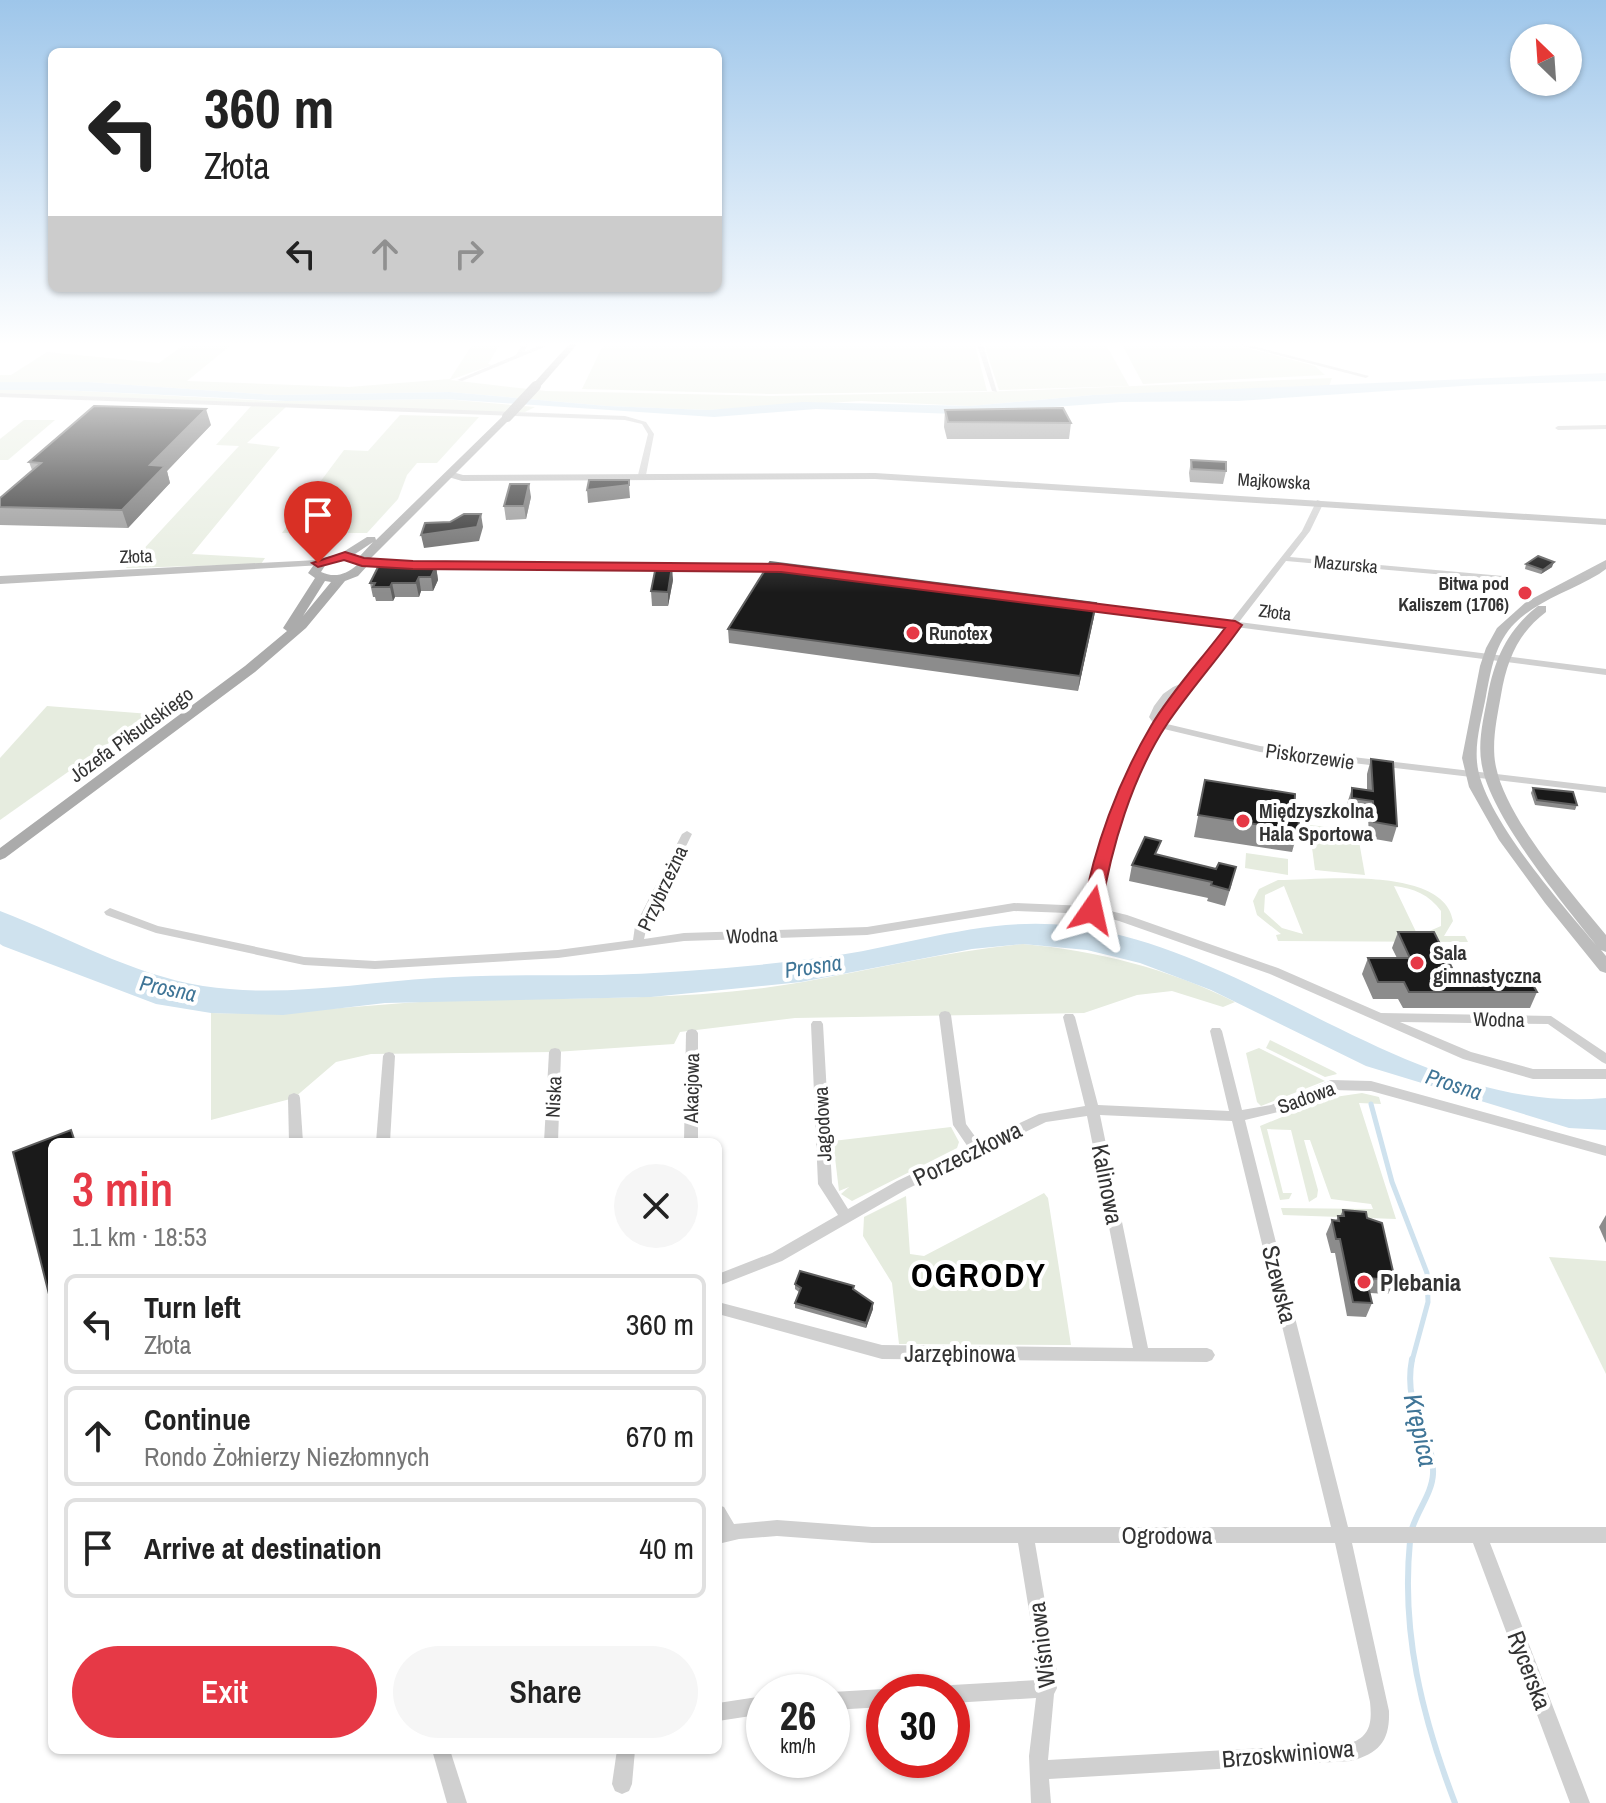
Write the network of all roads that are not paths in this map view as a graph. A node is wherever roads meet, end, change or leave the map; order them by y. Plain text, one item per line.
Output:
1 (499, 425) edge
2 (645, 425) edge
3 (1603, 429) edge
4 (1560, 431) dead end
5 (449, 474) junction
6 (642, 475) junction
7 (1320, 502) junction
8 (1606, 520) edge
9 (345, 556) junction
10 (1285, 559) junction
11 (1606, 563) edge
12 (362, 564) junction
13 (797, 569) edge
14 (318, 570) junction
15 (1606, 576) edge
16 (341, 578) junction
17 (1503, 578) dead end
18 (0, 580) edge
19 (1072, 603) edge
20 (1235, 625) junction
21 (282, 640) junction
22 (1495, 658) junction
23 (1606, 672) edge
24 (1159, 725) junction
25 (1472, 776) junction
26 (1491, 778) junction
27 (1606, 790) edge
28 (687, 834) dead end
29 (0, 855) edge
30 (1092, 910) junction
31 (110, 912) dead end
32 (638, 942) junction
33 (1606, 946) edge
34 (1606, 967) edge
35 (945, 1015) dead end
36 (1069, 1017) dead end
37 (1379, 1017) junction
38 (817, 1024) dead end
39 (1216, 1031) dead end
40 (692, 1033) dead end
41 (555, 1052) dead end
42 (389, 1056) dead end
43 (1606, 1059) edge
44 (1606, 1074) edge
45 (294, 1098) dead end
46 (1092, 1110) junction
47 (1238, 1116) junction
48 (296, 1138) edge
49 (383, 1138) edge
50 (551, 1138) edge
51 (691, 1138) edge
52 (976, 1148) junction
53 (1606, 1151) edge
54 (846, 1217) junction
55 (722, 1278) edge
56 (722, 1309) edge
57 (1142, 1353) junction
58 (1207, 1355) dead end
59 (724, 1535) edge
60 (1025, 1535) junction
61 (1606, 1535) edge
62 (1342, 1536) junction
63 (1479, 1537) junction
64 (1048, 1688) junction
65 (970, 1693) edge
66 (746, 1708) edge
67 (722, 1711) edge
68 (442, 1754) edge
69 (626, 1754) edge
70 (1038, 1770) junction
71 (622, 1784) dead end
72 (457, 1803) edge
73 (1041, 1803) edge
74 (1580, 1803) edge

1 - 5 main road, bridge
2 - 6 street
3 - 4 street
5 - 6 main road, Majkowska
5 - 9 main road
5 - 12 main road
6 - 7 main road, Majkowska
7 - 8 main road, Majkowska
7 - 10 street
9 - 12 main road
9 - 14 main road
10 - 17 street, Mazurska
10 - 20 street
11 - 22 main road
12 - 13 street
12 - 16 main road
14 - 16 main road
14 - 18 main road, Złota
14 - 21 main road, Józefa Piłsudskiego
15 - 22 main road
16 - 21 main road, Józefa Piłsudskiego
19 - 20 street, Złota
20 - 22 street, Złota
20 - 24 street
21 - 29 main road, Józefa Piłsudskiego
22 - 23 street, Złota
22 - 25 main road
22 - 26 main road
24 - 25 street, Piskorzewie
24 - 30 street
25 - 26 street, Piskorzewie
25 - 34 main road
26 - 27 street, Piskorzewie
26 - 33 main road
28 - 32 street, Przybrzeżna
30 - 32 street, Wodna
30 - 37 street, Wodna
31 - 32 street, Wodna
35 - 52 street
36 - 46 street, Kalinowa
37 - 43 street, Wodna
37 - 44 street, Wodna
38 - 54 street, Jagodowa
39 - 47 street, Szewska
40 - 51 street, Akacjowa
41 - 50 street, Niska
42 - 49 street
45 - 48 street
46 - 47 street, Porzeczkowa
46 - 52 street, Porzeczkowa
46 - 57 street, Kalinowa
47 - 53 street, Sadowa
47 - 62 street, Szewska
52 - 54 street, Porzeczkowa
54 - 55 street, Porzeczkowa
56 - 57 street, Jarzębinowa
57 - 58 street, Jarzębinowa
59 - 60 street, Ogrodowa
60 - 62 street, Ogrodowa
60 - 64 street, Wiśniowa
61 - 63 street, Ogrodowa
62 - 63 street, Ogrodowa
62 - 70 street, Brzoskwiniowa
63 - 74 street, Rycerska
64 - 65 street
64 - 70 street, Wiśniowa
66 - 67 street
68 - 72 street
69 - 71 street
70 - 73 street, Wiśniowa

